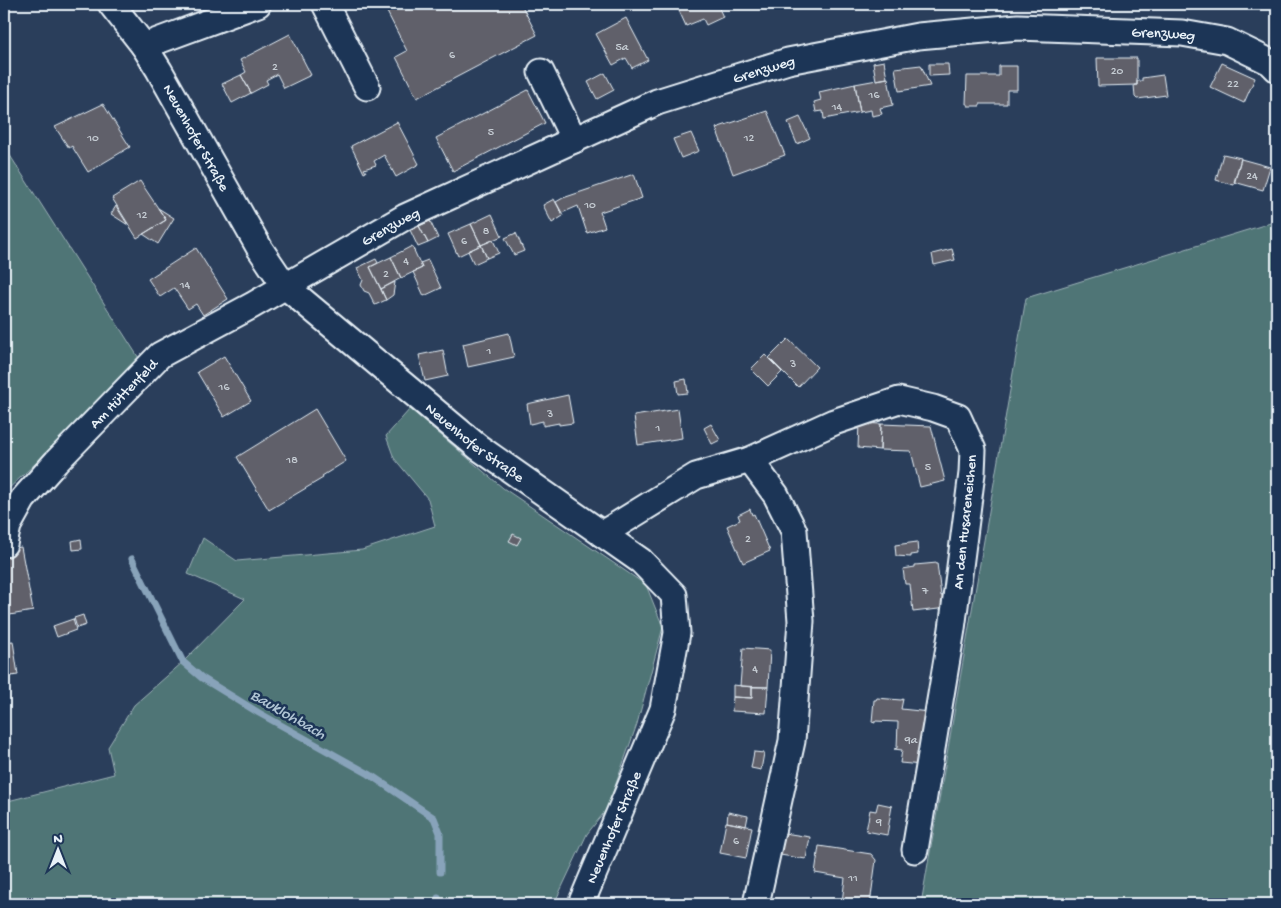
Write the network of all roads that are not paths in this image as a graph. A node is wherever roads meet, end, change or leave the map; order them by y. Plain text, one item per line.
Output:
1 (111, 4) edge
2 (258, 4) edge
3 (325, 4) edge
4 (144, 46) junction
5 (1277, 69) edge
6 (541, 72) dead end
7 (367, 87) dead end
8 (574, 140) junction
9 (285, 286) junction
10 (750, 460) junction
11 (602, 534) junction
12 (4, 544) edge
13 (915, 850) dead end
14 (581, 904) edge
15 (756, 904) edge

1 - 4 street, Neuenhofer Straße
2 - 4 street
3 - 7 street
4 - 9 street, Neuenhofer Straße
5 - 8 street, Grenzweg
6 - 8 street
8 - 9 street, Grenzweg
9 - 11 street, Neuenhofer Straße
9 - 12 street, Am Hüttenfeld
10 - 11 street, An den Husareneichen
10 - 13 street, An den Husareneichen
10 - 15 street
11 - 14 street, Neuenhofer Straße

